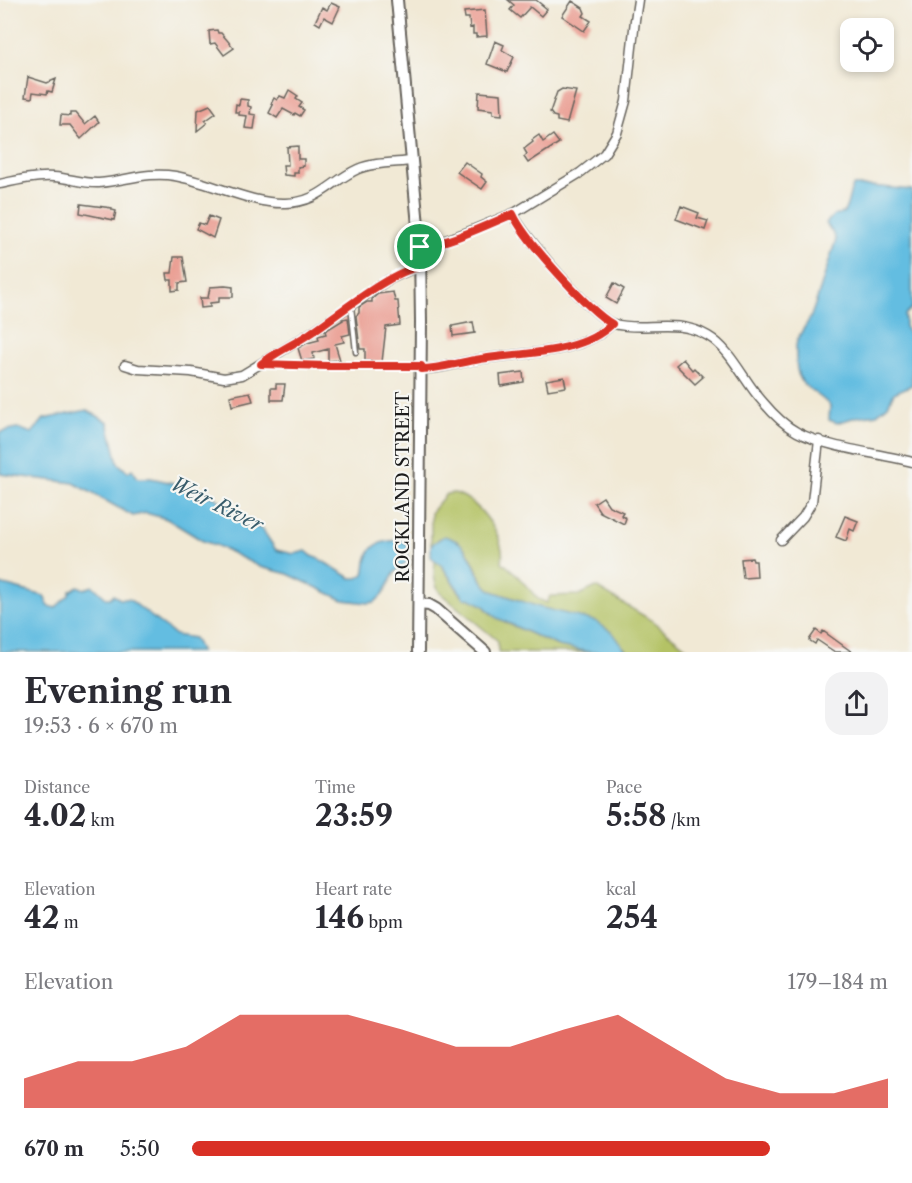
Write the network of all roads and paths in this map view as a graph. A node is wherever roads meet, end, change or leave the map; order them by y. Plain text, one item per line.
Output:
1 (397, 0) edge
2 (638, 0) edge
3 (412, 161) junction
4 (0, 184) edge
5 (513, 214) junction
6 (420, 247) junction
7 (420, 267) junction
8 (350, 305) junction
9 (612, 324) junction
10 (356, 352) dead end
11 (261, 364) junction
12 (125, 365) dead end
13 (421, 368) junction
14 (819, 441) junction
15 (912, 462) edge
16 (781, 540) dead end
17 (419, 604) junction
18 (418, 652) edge
19 (486, 652) edge

1 - 3 main road, ROCKLAND STREET
2 - 5 street
3 - 4 street
3 - 6 main road, ROCKLAND STREET
5 - 6 street
5 - 9 street
6 - 7 main road, ROCKLAND STREET
7 - 8 street
7 - 13 main road, ROCKLAND STREET
8 - 10 lane
8 - 11 street
9 - 13 street
9 - 14 street
11 - 12 street
11 - 13 lane
13 - 17 main road, ROCKLAND STREET
14 - 15 street
14 - 16 street
17 - 18 main road, ROCKLAND STREET
17 - 19 main road

